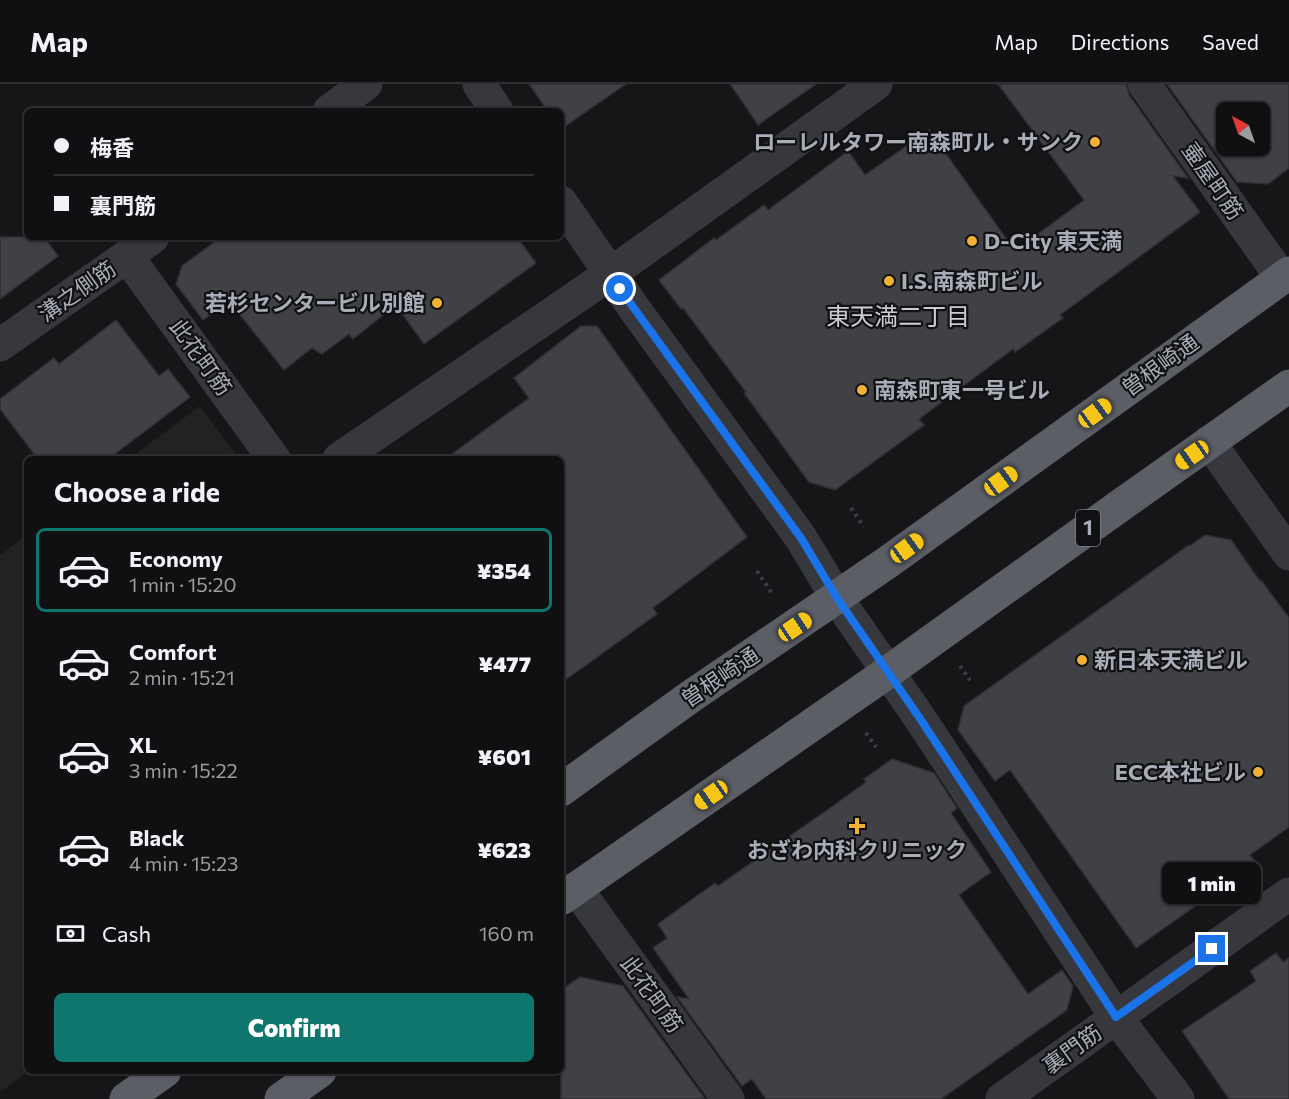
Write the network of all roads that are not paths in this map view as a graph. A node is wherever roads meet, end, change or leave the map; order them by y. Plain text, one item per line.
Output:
1 (366, 84) edge
2 (479, 84) edge
3 (876, 84) edge
4 (1144, 84) edge
5 (332, 108) edge
6 (496, 108) edge
7 (564, 206) edge
8 (140, 246) edge
9 (610, 274) junction
10 (1285, 275) edge
11 (0, 345) edge
12 (1289, 386) edge
13 (1209, 442) junction
14 (272, 456) edge
15 (343, 456) edge
16 (1289, 554) edge
17 (837, 598) junction
18 (888, 672) junction
19 (564, 788) edge
20 (569, 894) edge
21 (1289, 894) edge
22 (1116, 1017) junction
23 (161, 1074) edge
24 (316, 1074) edge
25 (126, 1099) edge
26 (281, 1099) edge
27 (728, 1099) edge
28 (1002, 1099) edge
29 (1178, 1099) edge

1 - 5 street
2 - 6 street
3 - 9 street
4 - 10 street, 壷屋町筋
7 - 9 street
8 - 11 street, 溝之側筋
8 - 14 street, 此花町筋
9 - 15 street
9 - 17 street
10 - 17 highway, 曽根崎通
12 - 13 highway, 1
13 - 16 street
13 - 18 highway, 1
17 - 18 street
17 - 19 highway, 曽根崎通
18 - 20 highway, 1
18 - 22 street
20 - 27 street, 此花町筋
21 - 22 street, 裏門筋
22 - 28 street, 裏門筋
22 - 29 street
23 - 25 highway
24 - 26 highway

